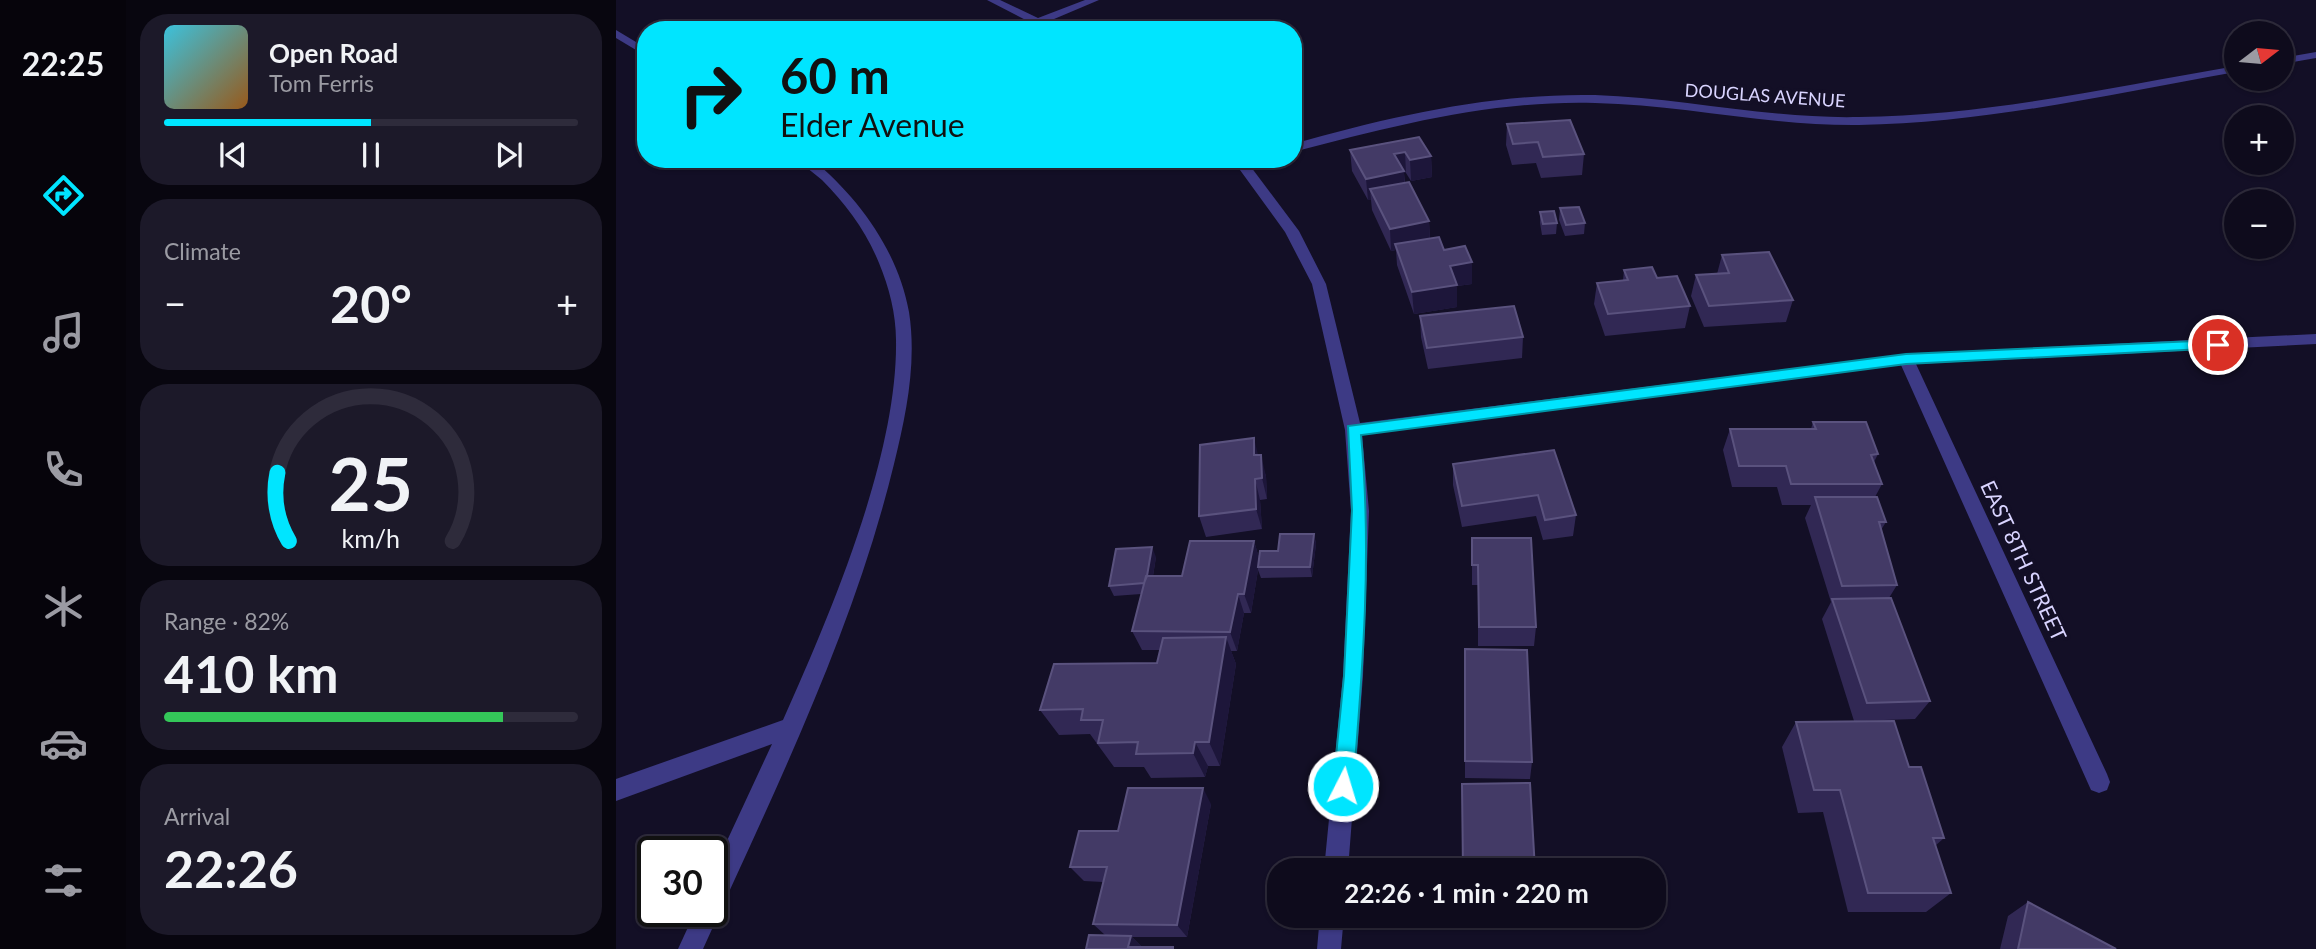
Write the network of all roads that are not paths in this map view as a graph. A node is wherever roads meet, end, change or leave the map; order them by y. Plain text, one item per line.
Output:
1 (992, 0) edge
2 (1094, 0) edge
3 (1036, 21) edge
4 (1041, 21) edge
5 (616, 33) edge
6 (637, 47) edge
7 (2316, 55) edge
8 (2294, 59) edge
9 (2224, 71) edge
10 (1302, 146) edge
11 (816, 168) edge
12 (1249, 168) edge
13 (2316, 339) edge
14 (1906, 359) junction
15 (1353, 430) junction
16 (790, 728) junction
17 (2099, 782) dead end
18 (616, 790) edge
19 (1337, 858) edge
20 (728, 865) edge
21 (700, 927) edge
22 (1331, 928) edge
23 (690, 949) edge
24 (1329, 949) edge

1 - 3 street
2 - 4 street
5 - 6 street
7 - 8 street
9 - 10 street, DOUGLAS AVENUE
11 - 16 street
12 - 15 street
13 - 14 street
14 - 15 street
14 - 17 street, EAST 8TH STREET
15 - 19 street
16 - 18 street
16 - 20 street
21 - 23 street
22 - 24 street

